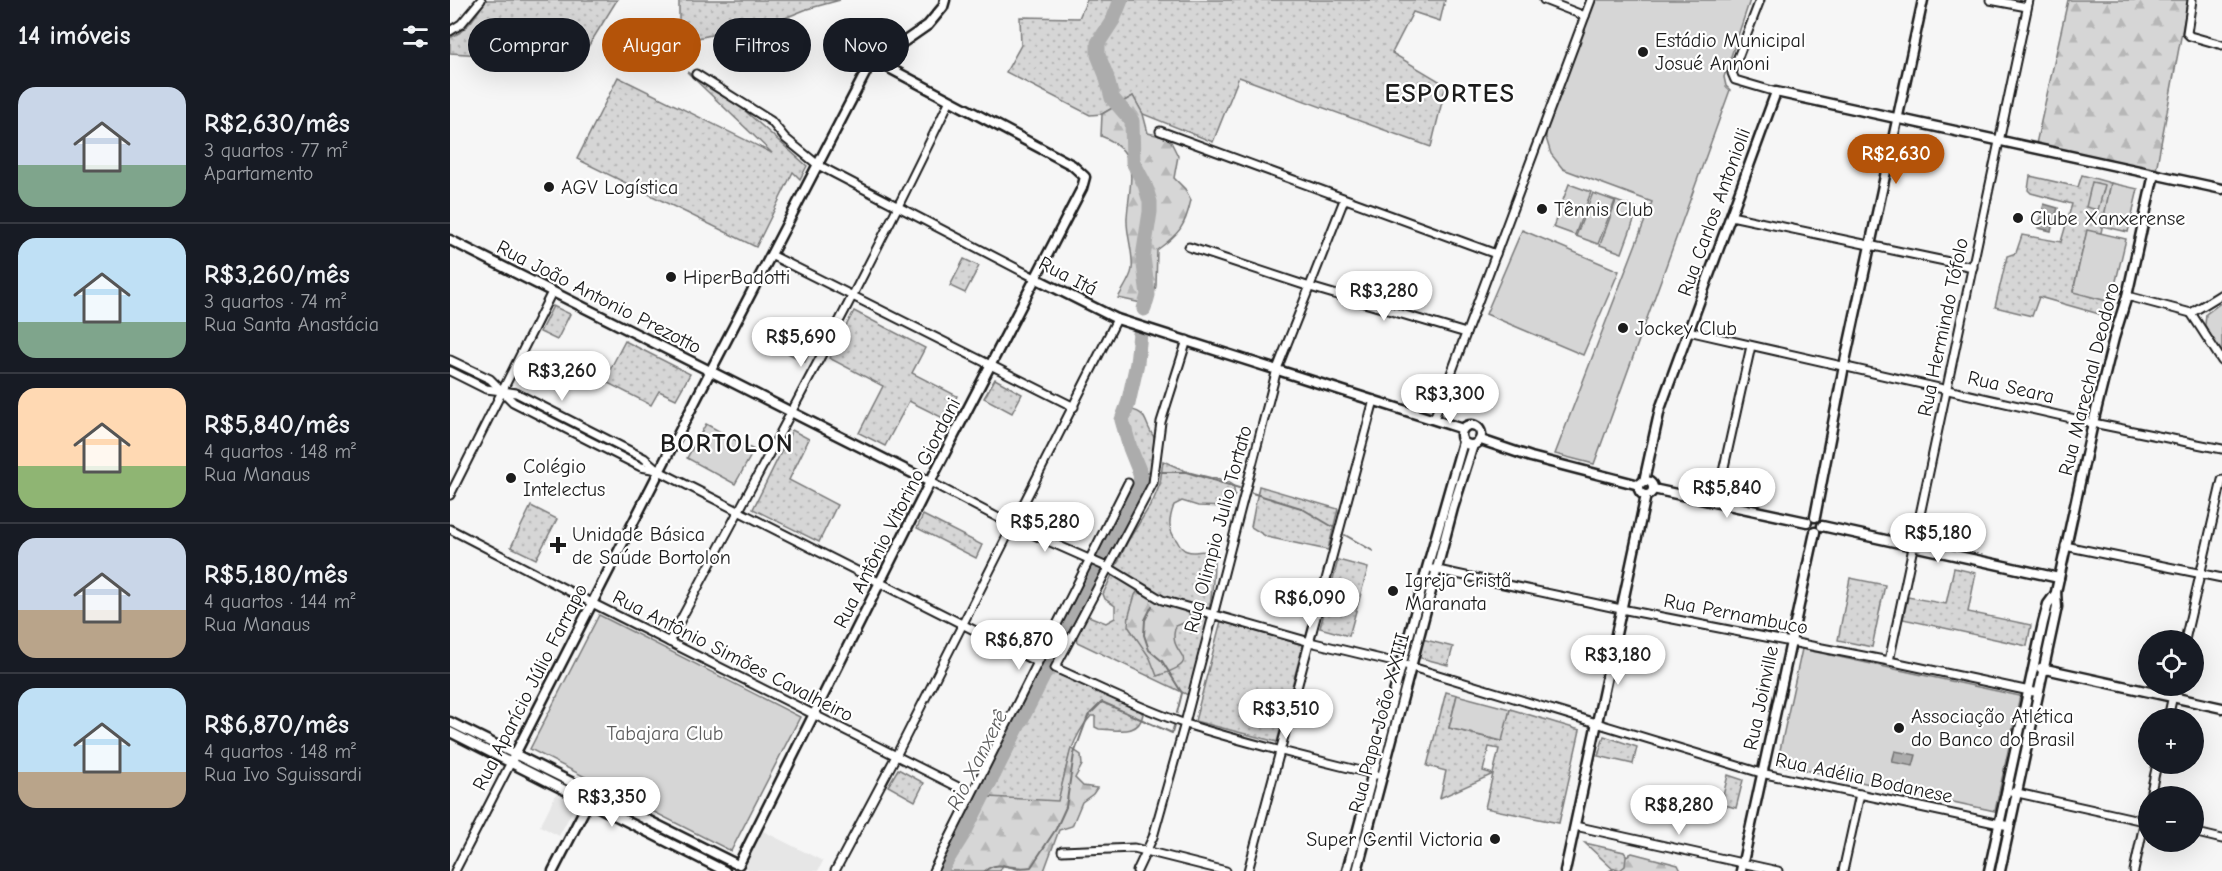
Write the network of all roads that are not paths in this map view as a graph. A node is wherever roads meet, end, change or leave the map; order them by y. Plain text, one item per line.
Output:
1 (481, 0) edge
2 (945, 0) edge
3 (1544, 0) edge
4 (1592, 0) edge
5 (1760, 0) edge
6 (1923, 0) edge
7 (1990, 0) edge
8 (2192, 0) edge
9 (2028, 3) edge
10 (1585, 16) junction
11 (450, 31) edge
12 (909, 39) edge
13 (2222, 45) edge
14 (866, 72) edge
15 (896, 72) edge
16 (696, 74) dead end
17 (1776, 92) junction
18 (949, 102) junction
19 (1897, 120) junction
20 (1160, 131) dead end
21 (2000, 141) junction
22 (818, 165) junction
23 (2154, 174) junction
24 (2222, 189) edge
25 (1344, 200) junction
26 (900, 206) junction
27 (1731, 216) junction
28 (450, 240) edge
29 (1870, 245) junction
30 (1189, 247) dead end
31 (1496, 254) junction
32 (771, 255) junction
33 (1973, 267) junction
34 (1035, 278) junction
35 (1310, 287) junction
36 (552, 292) junction
37 (2222, 294) edge
38 (852, 296) junction
39 (2127, 296) junction
40 (2191, 313) junction
41 (1117, 319) junction
42 (1688, 331) junction
43 (1466, 333) junction
44 (1187, 340) junction
45 (1751, 346) junction
46 (450, 360) edge
47 (2222, 361) edge
48 (992, 365) junction
49 (1844, 366) junction
50 (465, 367) junction
51 (1278, 369) junction
52 (450, 371) edge
53 (710, 372) junction
54 (460, 376) junction
55 (1947, 389) junction
56 (502, 391) junction
57 (1374, 400) junction
58 (1074, 407) junction
59 (549, 409) junction
60 (793, 413) junction
61 (544, 418) junction
62 (1434, 419) junction
63 (2092, 423) junction
64 (584, 427) junction
65 (1463, 429) junction
66 (579, 436) junction
67 (1481, 440) junction
68 (1463, 442) junction
69 (616, 444) junction
70 (1473, 445) junction
71 (2222, 449) edge
72 (612, 452) junction
73 (659, 471) junction
74 (2222, 480) edge
75 (930, 482) junction
76 (1128, 483) dead end
77 (1641, 483) junction
78 (1650, 492) junction
79 (450, 495) edge
80 (1716, 503) junction
81 (1449, 507) junction
82 (738, 511) junction
83 (1811, 519) junction
84 (1012, 525) junction
85 (450, 529) edge
86 (1818, 529) junction
87 (1913, 545) junction
88 (2065, 546) junction
89 (1091, 560) junction
90 (1105, 567) junction
91 (1427, 568) junction
92 (1437, 569) junction
93 (2201, 573) junction
94 (2059, 578) junction
95 (2222, 578) edge
96 (879, 584) junction
97 (2056, 592) junction
98 (592, 603) junction
99 (1417, 604) junction
100 (1428, 607) junction
101 (1621, 609) junction
102 (1213, 615) junction
103 (2043, 623) junction
104 (962, 624) junction
105 (2054, 625) junction
106 (2187, 630) edge
107 (1791, 640) junction
108 (669, 642) junction
109 (1311, 642) junction
110 (1889, 661) junction
111 (1037, 662) junction
112 (1402, 664) junction
113 (2034, 666) junction
114 (1412, 667) junction
115 (2044, 669) junction
116 (2028, 691) junction
117 (2039, 693) junction
118 (2172, 697) junction
119 (2170, 708) edge
120 (2222, 708) edge
121 (1395, 712) junction
122 (814, 714) junction
123 (1597, 722) junction
124 (1185, 723) junction
125 (453, 729) edge
126 (2018, 738) junction
127 (2028, 740) junction
128 (1281, 752) junction
129 (896, 756) junction
130 (513, 758) junction
131 (552, 772) junction
132 (1761, 773) junction
133 (1372, 774) junction
134 (1382, 776) junction
135 (548, 781) junction
136 (2007, 791) junction
137 (2017, 793) junction
138 (970, 794) junction
139 (1860, 794) junction
140 (590, 797) junction
141 (1365, 803) junction
142 (1375, 805) junction
143 (644, 819) junction
144 (2138, 820) edge
145 (1999, 823) junction
146 (1575, 826) junction
147 (2009, 826) junction
148 (639, 828) junction
149 (2204, 835) edge
150 (2222, 839) edge
151 (690, 842) junction
152 (685, 851) junction
153 (1062, 851) dead end
154 (1147, 851) junction
155 (2139, 852) edge
156 (1742, 867) edge
157 (737, 869) edge
158 (454, 871) edge
159 (553, 871) edge
160 (835, 871) edge
161 (933, 871) edge
162 (1137, 871) edge
163 (1226, 871) edge
164 (1248, 871) edge
165 (1347, 871) edge
166 (1357, 871) edge
167 (1565, 871) edge
168 (1778, 871) edge
169 (1843, 871) edge
170 (1989, 871) edge
171 (2000, 871) edge
172 (2134, 871) edge

1 - 11 street
2 - 12 street, Rua Aparício Júlio Farrapo
3 - 10 street
4 - 10 street
5 - 17 street
6 - 19 street
7 - 9 street
8 - 13 street
9 - 21 street, Rua Hermindo Tófolo
10 - 31 street
14 - 22 street, Rua Aparício Júlio Farrapo
15 - 18 street
16 - 22 street, Rua Itá
17 - 19 street
17 - 27 street, Rua Carlos Antoniolli
18 - 26 street
18 - 34 street, Rua Antônio Vitorino Giordani
19 - 21 street
19 - 29 street
20 - 25 street
21 - 23 street
21 - 33 street, Rua Hermindo Tófolo
22 - 26 street, Rua Itá
22 - 32 street, Rua Aparício Júlio Farrapo
23 - 24 street
23 - 39 street, Rua Marechal Deodoro
25 - 31 street
25 - 35 street, Rua Olimpio Julio Tortato
26 - 34 street, Rua Itá
26 - 38 street
27 - 29 street
27 - 42 street, Rua Carlos Antoniolli
28 - 36 street, Rua João Antonio Prezotto
29 - 33 street
29 - 49 street
30 - 35 street
31 - 43 street
32 - 38 street
32 - 53 street, Rua Aparício Júlio Farrapo
33 - 55 street, Rua Hermindo Tófolo
34 - 41 street, Rua Itá
34 - 48 street, Rua Antônio Vitorino Giordani
35 - 43 street
35 - 51 street, Rua Olimpio Julio Tortato
36 - 53 street, Rua João Antonio Prezotto
36 - 56 street
37 - 40 street
38 - 48 street
38 - 60 street
39 - 40 street
39 - 63 street, Rua Marechal Deodoro
40 - 47 street
41 - 44 street, Rua Itá
41 - 58 street
42 - 45 street, Rua Seara
42 - 77 street, Rua Carlos Antoniolli
43 - 62 street
44 - 51 street, Rua Itá
44 - 90 street
45 - 49 street, Rua Seara
45 - 80 street
46 - 50 street
48 - 58 street
48 - 75 street, Rua Antônio Vitorino Giordani
49 - 55 street, Rua Seara
49 - 83 street
50 - 54 street
50 - 56 street
51 - 57 street, Rua Itá
51 - 102 street, Rua Olimpio Julio Tortato
52 - 54 street
53 - 60 street, Rua João Antonio Prezotto
53 - 73 street, Rua Aparício Júlio Farrapo
54 - 56 street
55 - 63 street, Rua Seara
55 - 87 street, Rua Hermindo Tófolo
56 - 59 street
56 - 61 street
56 - 79 street
57 - 62 street, Rua Itá
57 - 109 street
58 - 84 street
59 - 61 street
59 - 64 street
60 - 75 street, Rua João Antonio Prezotto
60 - 82 street
61 - 66 street
62 - 65 street, Rua Itá
63 - 71 street, Rua Seara
63 - 88 street, Rua Marechal Deodoro
64 - 66 street
64 - 69 street
65 - 67 street
65 - 68 street
66 - 72 street
67 - 70 street
67 - 77 street
68 - 70 street
68 - 81 street, Rua Papa João XXIII
69 - 72 street
69 - 73 street
70 - 81 street, Rua Papa João XXIII
72 - 73 street
73 - 82 street
73 - 98 street, Rua Aparício Júlio Farrapo
74 - 93 street
75 - 84 street, Rua João Antonio Prezotto
75 - 96 street, Rua Antônio Vitorino Giordani
76 - 89 street
77 - 78 street
78 - 80 street
78 - 101 street
80 - 83 street
81 - 91 street, Rua Papa João XXIII
81 - 92 street, Rua Papa João XXIII
82 - 96 street
82 - 108 street
83 - 86 street
83 - 86 street
84 - 89 street, Rua João Antonio Prezotto
84 - 104 street
85 - 98 street, Rua Antônio Simões Cavalheiro
86 - 87 street
86 - 107 street, Rua Joinville
87 - 94 street
87 - 110 street, Rua Hermindo Tófolo
88 - 93 street
88 - 94 street, Rua Marechal Deodoro
89 - 90 street, Rua João Antonio Prezotto
89 - 111 street
90 - 102 street, Rua João Antonio Prezotto
90 - 124 street
91 - 92 street, Rua Pernambuco
91 - 99 street, Rua Papa João XXIII
92 - 100 street, Rua Papa João XXIII
92 - 101 street, Rua Pernambuco
93 - 95 street
93 - 106 street
94 - 97 street, Rua Marechal Deodoro
96 - 104 street
96 - 122 street, Rua Antônio Vitorino Giordani
97 - 103 street, Rua Marechal Deodoro
97 - 105 street, Rua Marechal Deodoro
98 - 108 street, Rua Antônio Simões Cavalheiro
98 - 130 street, Rua Aparício Júlio Farrapo
99 - 100 street
99 - 112 street, Rua Papa João XXIII
100 - 114 street, Rua Papa João XXIII
101 - 107 street, Rua Pernambuco
101 - 123 street
102 - 109 street, Rua Adélia Bodanese
102 - 124 street, Rua Olimpio Julio Tortato
103 - 105 street
103 - 113 street, Rua Marechal Deodoro
104 - 111 street
104 - 129 street
105 - 115 street, Rua Marechal Deodoro
107 - 110 street, Rua Pernambuco
107 - 132 street, Rua Joinville
108 - 122 street, Rua Antônio Simões Cavalheiro
109 - 112 street, Rua Adélia Bodanese
109 - 128 street
110 - 116 street, Rua Pernambuco
111 - 138 street
112 - 114 street, Rua Adélia Bodanese
112 - 121 street, Rua Papa João XXIII
113 - 115 street
113 - 116 street, Rua Marechal Deodoro
114 - 121 street, Rua Papa João XXIII
114 - 123 street, Rua Adélia Bodanese
115 - 117 street, Rua Marechal Deodoro
115 - 118 street
116 - 117 street, Rua Pernambuco
116 - 126 street, Rua Marechal Deodoro
117 - 127 street, Rua Marechal Deodoro
118 - 119 street
118 - 120 street
121 - 133 street, Rua Papa João XXIII
121 - 134 street, Rua Papa João XXIII
122 - 129 street, Rua Antônio Simões Cavalheiro
122 - 157 street, Rua Antônio Vitorino Giordani
123 - 132 street, Rua Adélia Bodanese
123 - 146 street
124 - 128 street
124 - 154 street, Rua Olimpio Julio Tortato
125 - 130 street
126 - 127 street
126 - 136 street, Rua Marechal Deodoro
127 - 137 street, Rua Marechal Deodoro
128 - 133 street
128 - 164 street
129 - 138 street, Rua Antônio Simões Cavalheiro
129 - 160 street
130 - 131 street
130 - 135 street
130 - 158 street, Rua Aparício Júlio Farrapo
131 - 135 street
131 - 140 street
132 - 139 street, Rua Adélia Bodanese
132 - 156 street, Rua Joinville
133 - 134 street
133 - 141 street, Rua Papa João XXIII
134 - 142 street, Rua Papa João XXIII
135 - 140 street
136 - 137 street
136 - 145 street, Rua Marechal Deodoro
137 - 144 street
137 - 147 street, Rua Marechal Deodoro
138 - 161 street
139 - 145 street, Rua Adélia Bodanese
139 - 169 street
140 - 143 street
140 - 148 street
140 - 159 street
141 - 142 street
141 - 165 street, Rua Papa João XXIII
142 - 166 street, Rua Papa João XXIII
143 - 148 street
143 - 151 street
145 - 147 street, Rua Adélia Bodanese
145 - 170 street, Rua Marechal Deodoro
146 - 156 street
146 - 167 street
147 - 171 street, Rua Marechal Deodoro
148 - 152 street
149 - 150 street
151 - 152 street
151 - 157 street
152 - 157 street
153 - 154 street
154 - 162 street, Rua Olimpio Julio Tortato
154 - 163 street
155 - 172 street
156 - 168 street

